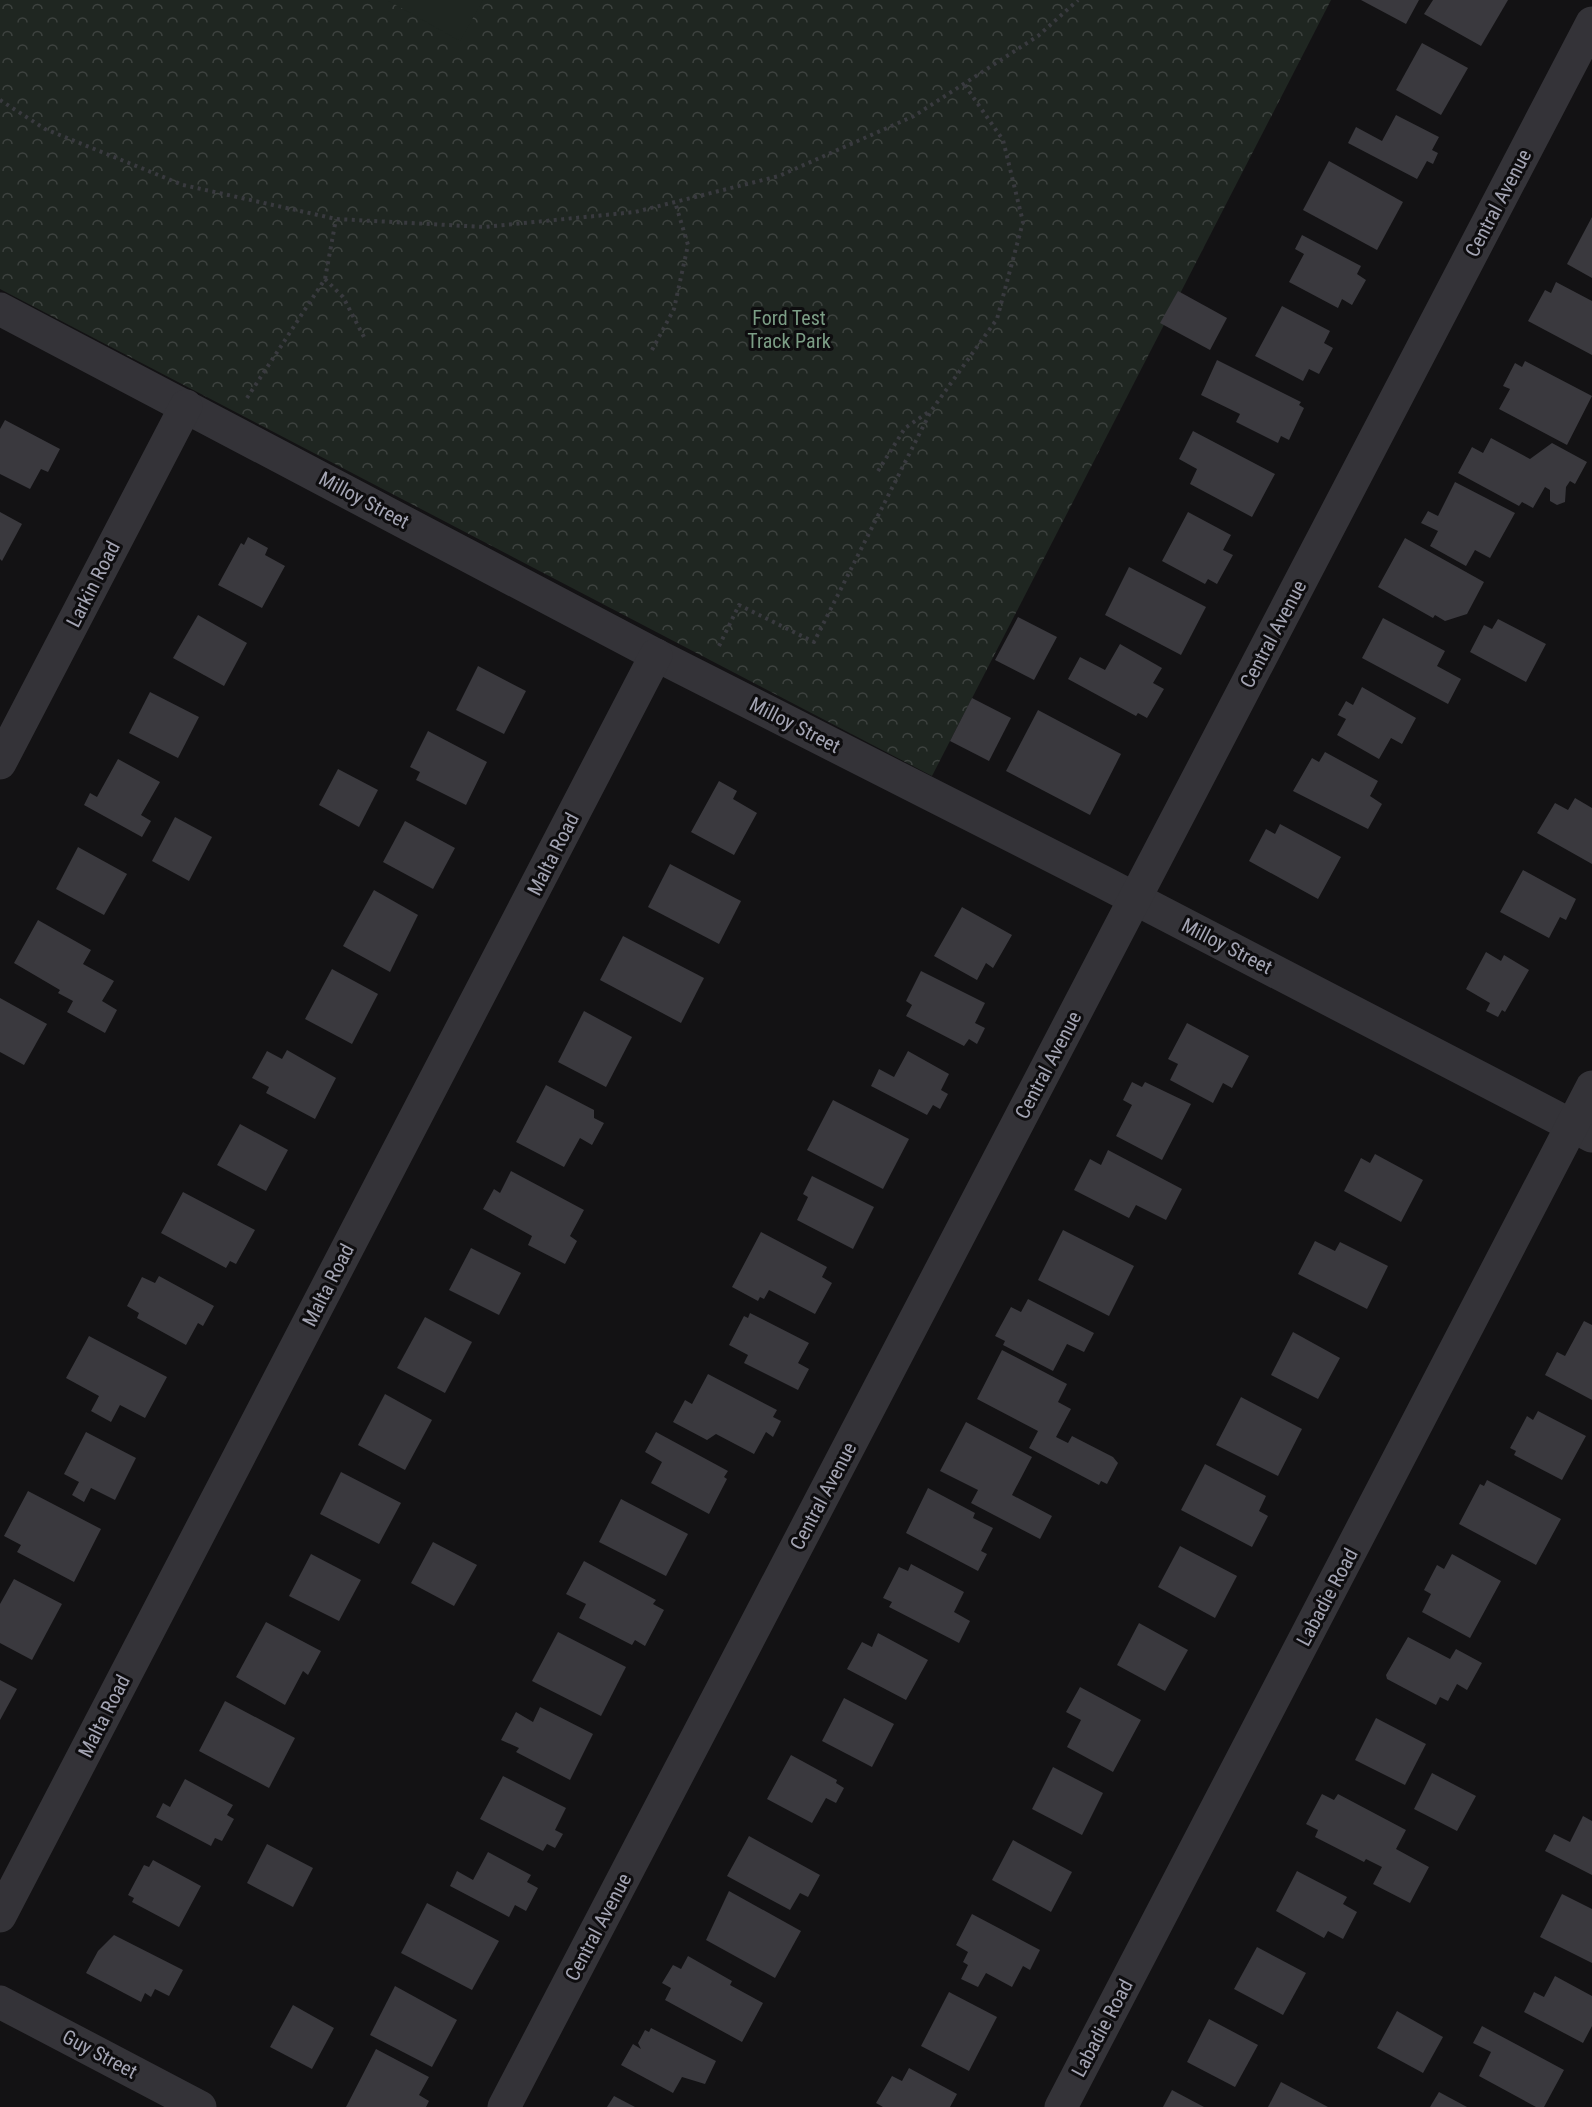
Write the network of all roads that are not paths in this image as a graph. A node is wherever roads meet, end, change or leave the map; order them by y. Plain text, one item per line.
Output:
1 (1592, 23) edge
2 (0, 309) edge
3 (186, 406) junction
4 (656, 655) junction
5 (0, 764) edge
6 (1135, 899) junction
7 (1592, 1087) edge
8 (1582, 1130) edge
9 (0, 1916) edge
10 (0, 2002) edge
11 (200, 2107) edge
12 (504, 2107) edge
13 (1061, 2107) edge

1 - 6 street, Central Avenue
2 - 3 street, Milloy Street
3 - 4 street, Milloy Street
3 - 5 street, Larkin Road
4 - 6 street, Milloy Street
4 - 9 street, Malta Road
6 - 8 street, Milloy Street
6 - 12 street, Central Avenue
7 - 8 street, Labadie Road
8 - 13 street, Labadie Road
10 - 11 street, Guy Street

